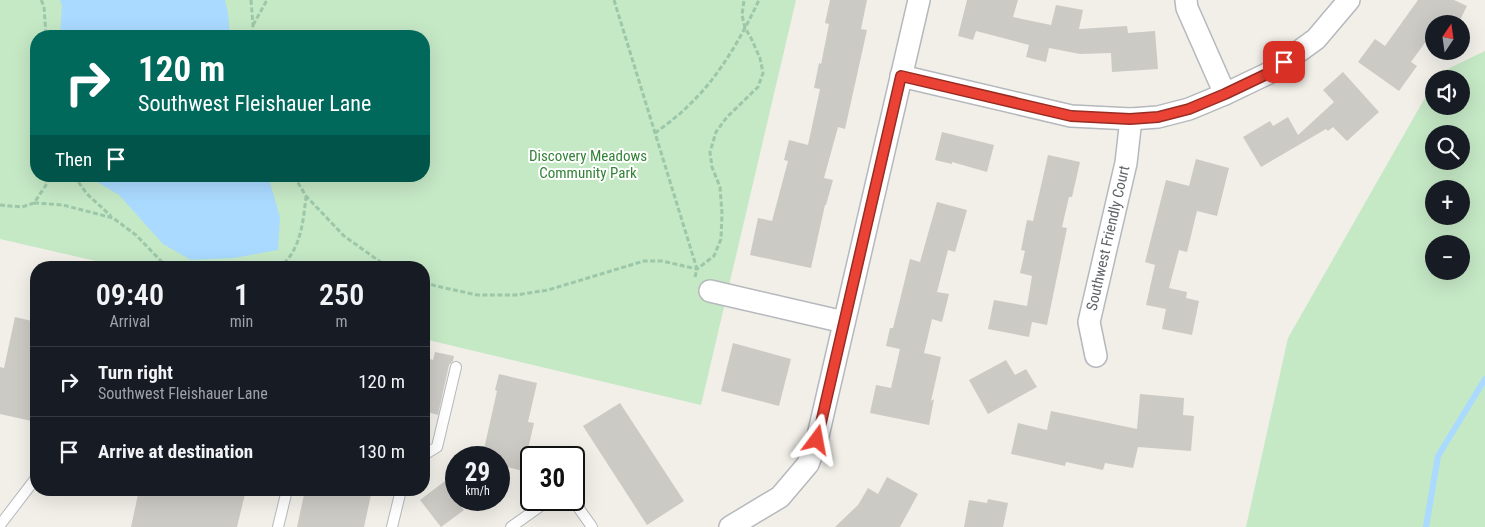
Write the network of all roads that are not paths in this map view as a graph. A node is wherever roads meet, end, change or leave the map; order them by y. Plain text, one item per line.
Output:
1 (919, 0) edge
2 (1186, 0) edge
3 (1350, 0) edge
4 (901, 76) junction
5 (1225, 94) junction
6 (1130, 119) junction
7 (702, 284) road end
8 (844, 322) junction
9 (1096, 356) dead end
10 (456, 367) dead end
11 (430, 451) edge
12 (30, 486) edge
13 (286, 496) edge
14 (400, 496) edge
15 (534, 511) edge
16 (581, 511) edge
17 (0, 525) edge
18 (278, 527) edge
19 (392, 527) edge
20 (512, 527) edge
21 (592, 527) edge
22 (730, 527) edge

1 - 4 street
2 - 5 street
3 - 5 street
4 - 6 street
4 - 8 street
5 - 6 street
6 - 9 street, Southwest Friendly Court
7 - 8 street
8 - 22 street
10 - 11 lane
12 - 17 lane
13 - 18 lane
14 - 19 lane
15 - 20 lane
16 - 21 lane

